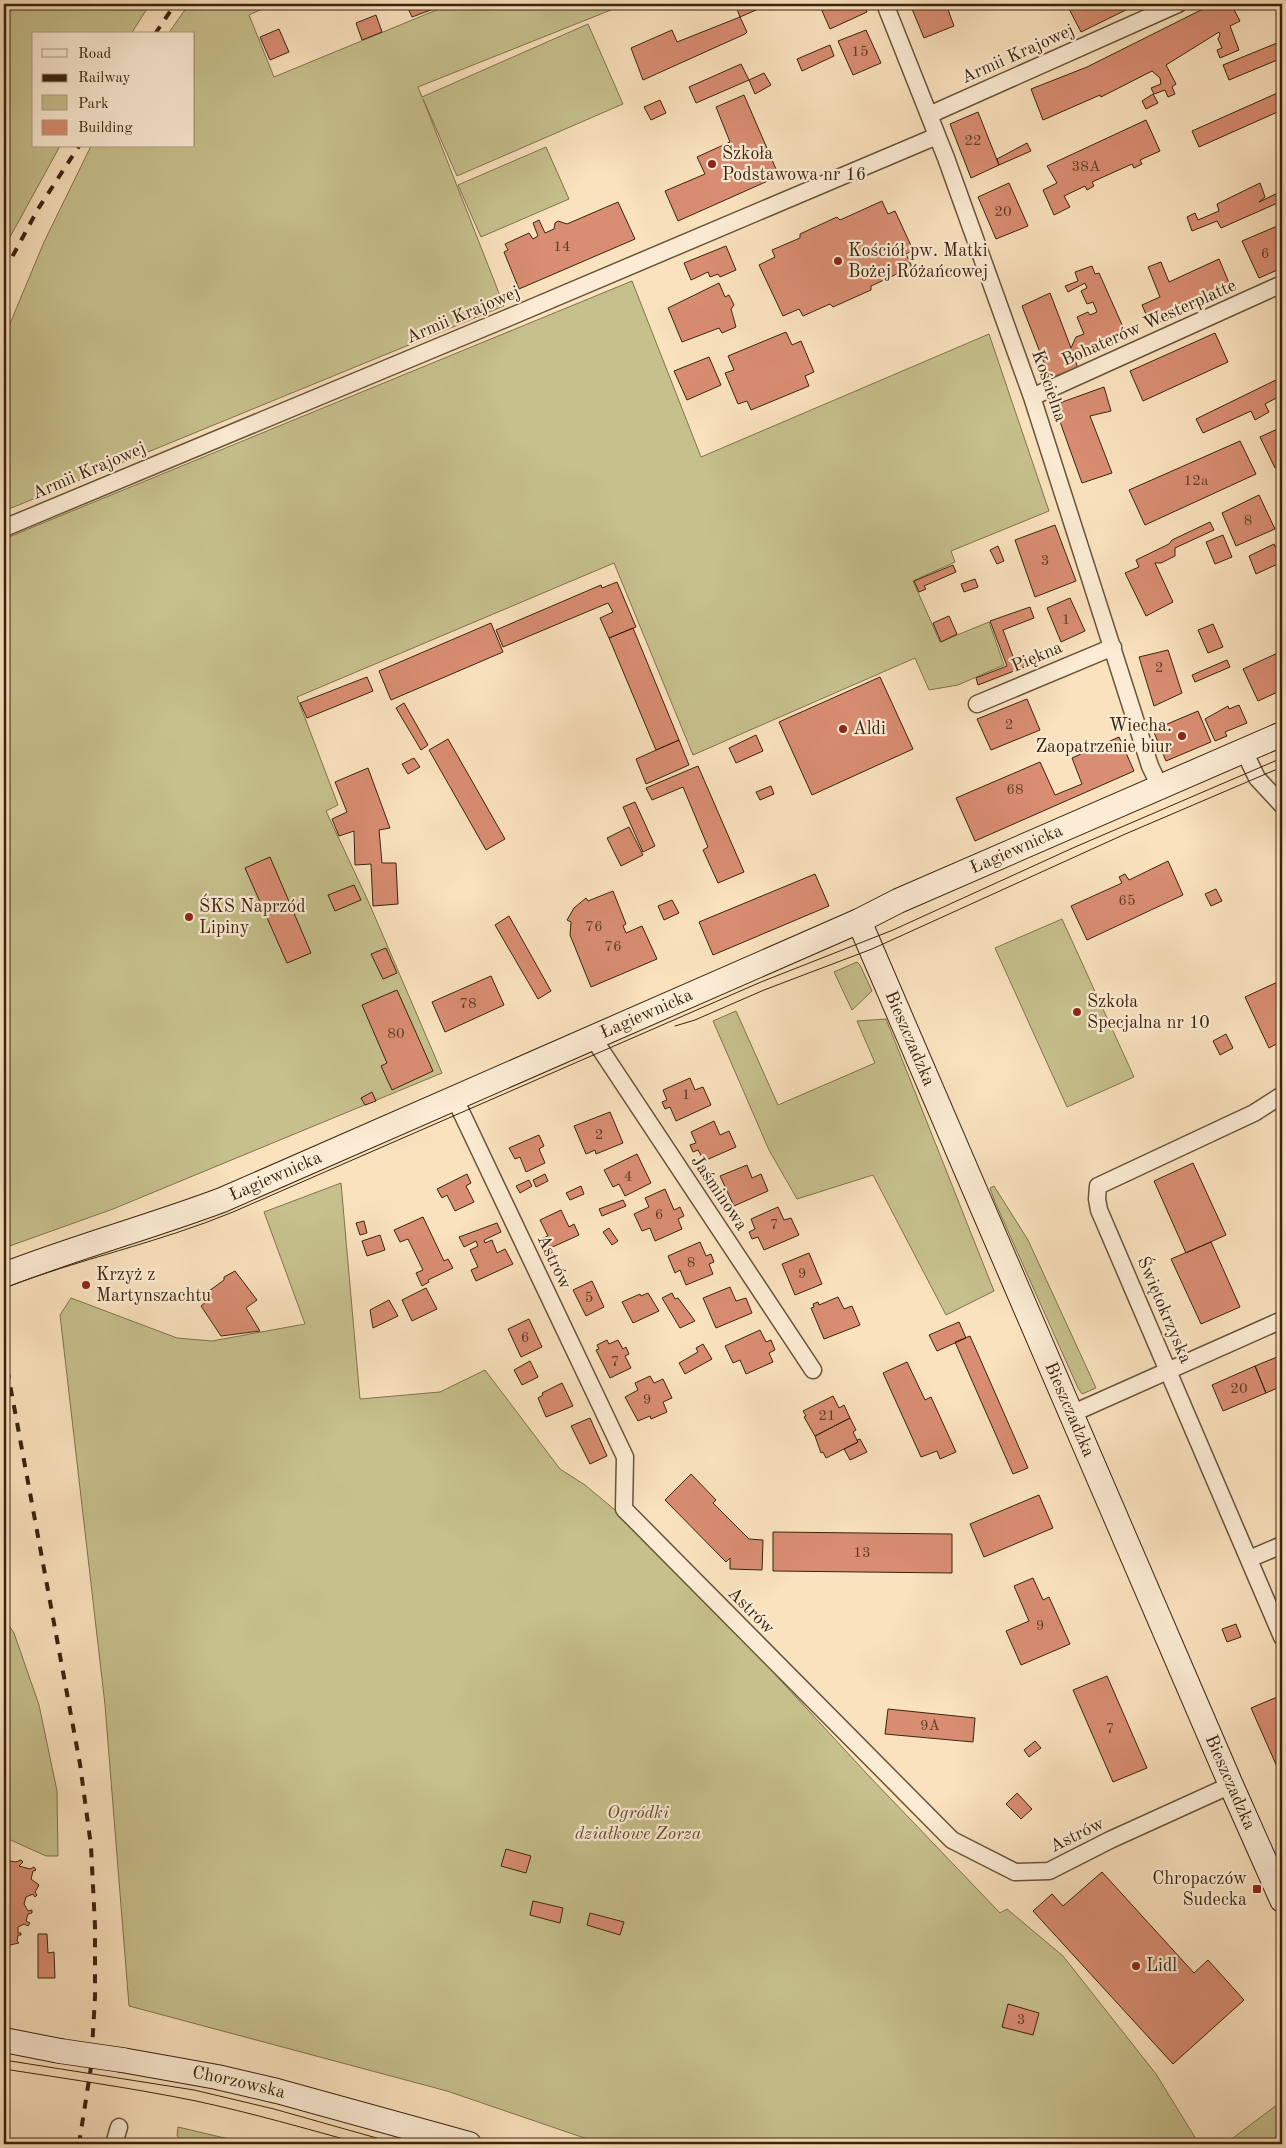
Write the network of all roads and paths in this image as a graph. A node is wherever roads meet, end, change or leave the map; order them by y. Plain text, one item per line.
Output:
1 (885, 4) edge
2 (1178, 4) edge
3 (929, 115) junction
4 (937, 136) junction
5 (1282, 284) edge
6 (1032, 397) junction
7 (4, 528) edge
8 (1112, 647) junction
9 (977, 704) dead end
10 (1282, 734) edge
11 (1244, 751) junction
12 (1160, 787) junction
13 (1282, 805) edge
14 (859, 921) junction
15 (593, 1038) junction
16 (1282, 1095) edge
17 (455, 1098) junction
18 (14, 1271) edge
19 (1282, 1320) edge
20 (813, 1370) dead end
21 (1168, 1372) junction
22 (1071, 1414) junction
23 (1282, 1545) edge
24 (1248, 1559) junction
25 (1282, 1638) edge
26 (1231, 1785) junction
27 (1282, 1900) edge
28 (4, 2040) edge
29 (119, 2127) dead end
30 (114, 2144) edge
31 (469, 2144) edge

1 - 3 street, Kościelna
2 - 3 street, Armii Krajowej
3 - 4 street, Kościelna
4 - 6 street, Kościelna
4 - 7 street, Armii Krajowej
5 - 6 street, Bohaterów Westerplatte
6 - 8 street, Kościelna
8 - 9 street, Piękna
8 - 12 street, Kościelna
10 - 11 street, Łagiewnicka
11 - 12 street, Łagiewnicka
11 - 13 street
12 - 14 street, Łagiewnicka
14 - 15 street, Łagiewnicka
14 - 22 street, Bieszczadzka
15 - 17 street, Łagiewnicka
15 - 20 street, Jaśminowa
16 - 21 street, Świętokrzyska
17 - 18 street, Łagiewnicka
17 - 26 street, Astrów
19 - 21 street
21 - 22 street
21 - 24 street, Świętokrzyska
22 - 26 street, Bieszczadzka
23 - 24 street
24 - 25 street, Świętokrzyska
26 - 27 street, Bieszczadzka
28 - 31 street, Chorzowska, bridge
29 - 30 street

